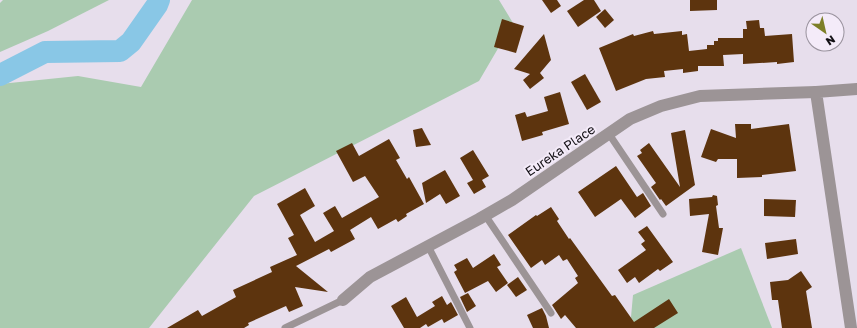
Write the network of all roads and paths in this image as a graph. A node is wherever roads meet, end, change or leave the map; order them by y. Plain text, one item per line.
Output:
1 (857, 89) edge
2 (816, 92) junction
3 (609, 134) junction
4 (663, 214) dead end
5 (485, 215) junction
6 (428, 246) junction
7 (343, 300) joint
8 (551, 314) dead end
9 (285, 328) edge
10 (470, 328) edge
11 (851, 328) edge

1 - 2 street, Eureka Place
2 - 3 street, Eureka Place
2 - 11 street
3 - 4 lane
3 - 5 street, Eureka Place
5 - 6 street, Eureka Place
5 - 8 lane
6 - 7 street, Eureka Place
6 - 10 lane
7 - 9 lane

